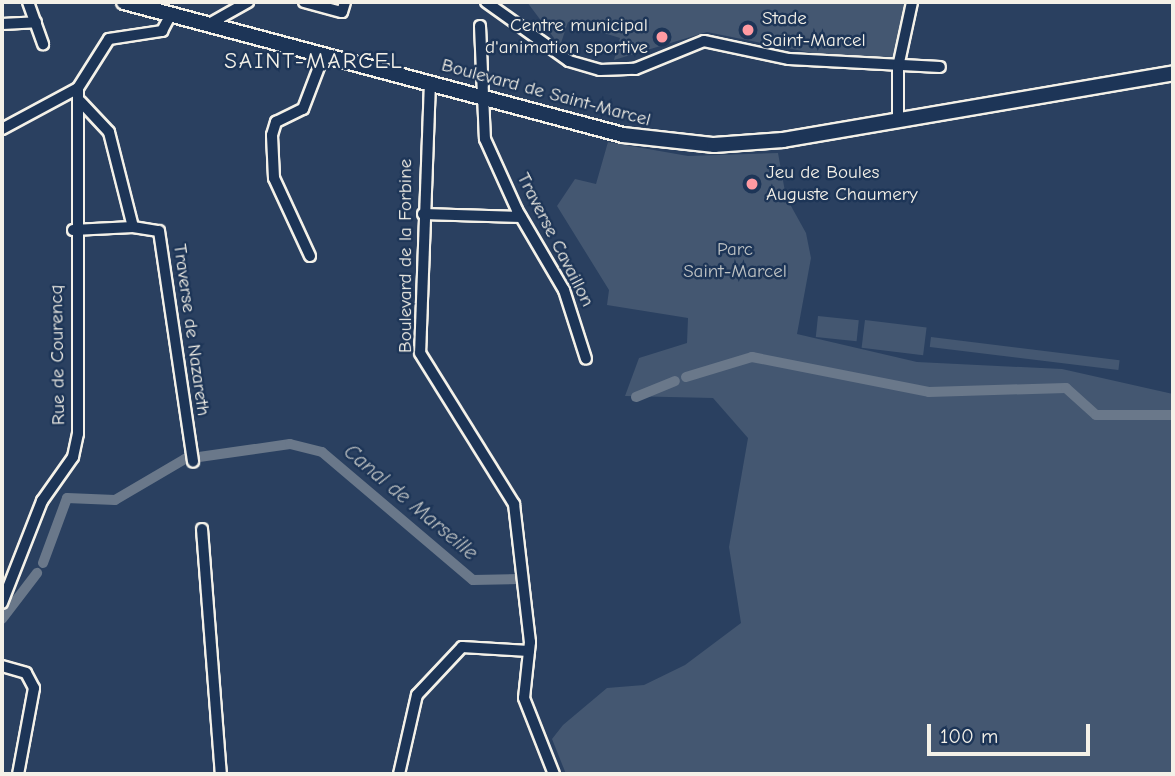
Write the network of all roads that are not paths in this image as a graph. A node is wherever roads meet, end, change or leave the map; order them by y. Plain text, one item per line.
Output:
1 (28, 2) edge
2 (124, 2) edge
3 (248, 2) edge
4 (304, 2) edge
5 (345, 2) edge
6 (486, 2) edge
7 (912, 2) edge
8 (171, 14) junction
9 (36, 22) junction
10 (2, 24) edge
11 (209, 24) junction
12 (480, 26) dead end
13 (43, 44) dead end
14 (324, 54) junction
15 (898, 67) junction
16 (940, 67) dead end
17 (1173, 73) edge
18 (430, 82) junction
19 (78, 88) junction
20 (486, 97) junction
21 (80, 102) junction
22 (898, 121) junction
23 (2, 128) edge
24 (519, 213) junction
25 (423, 214) junction
26 (133, 227) junction
27 (73, 229) junction
28 (310, 256) dead end
29 (586, 359) dead end
30 (192, 457) dead end
31 (202, 528) dead end
32 (2, 603) edge
33 (529, 651) junction
34 (2, 666) edge
35 (18, 774) edge
36 (221, 774) edge
37 (399, 774) edge
38 (554, 774) edge

1 - 9 street
2 - 8 street, Boulevard de Saint-Marcel
3 - 11 street
4 - 5 street
6 - 15 street
7 - 15 street
8 - 11 street, Boulevard de Saint-Marcel
8 - 19 street
9 - 10 street
9 - 13 street
11 - 14 street, Boulevard de Saint-Marcel
12 - 20 street, Traverse Cavaillon
14 - 18 street, Boulevard de Saint-Marcel
14 - 28 street
15 - 16 street
15 - 22 street
17 - 22 street, Boulevard de Saint-Marcel
18 - 20 street, Boulevard de Saint-Marcel
18 - 25 street, Boulevard de la Forbine
19 - 21 street, Rue de Courencq
19 - 23 street
20 - 22 street, Boulevard de Saint-Marcel
20 - 24 street, Traverse Cavaillon
21 - 26 street
21 - 27 street, Rue de Courencq
24 - 25 street
24 - 29 street, Traverse Cavaillon
25 - 33 street, Boulevard de la Forbine
26 - 27 street
26 - 30 street, Traverse de Nazareth
27 - 32 street, Rue de Courencq
31 - 36 street
33 - 37 street
33 - 38 street, Boulevard de la Forbine
34 - 35 street

